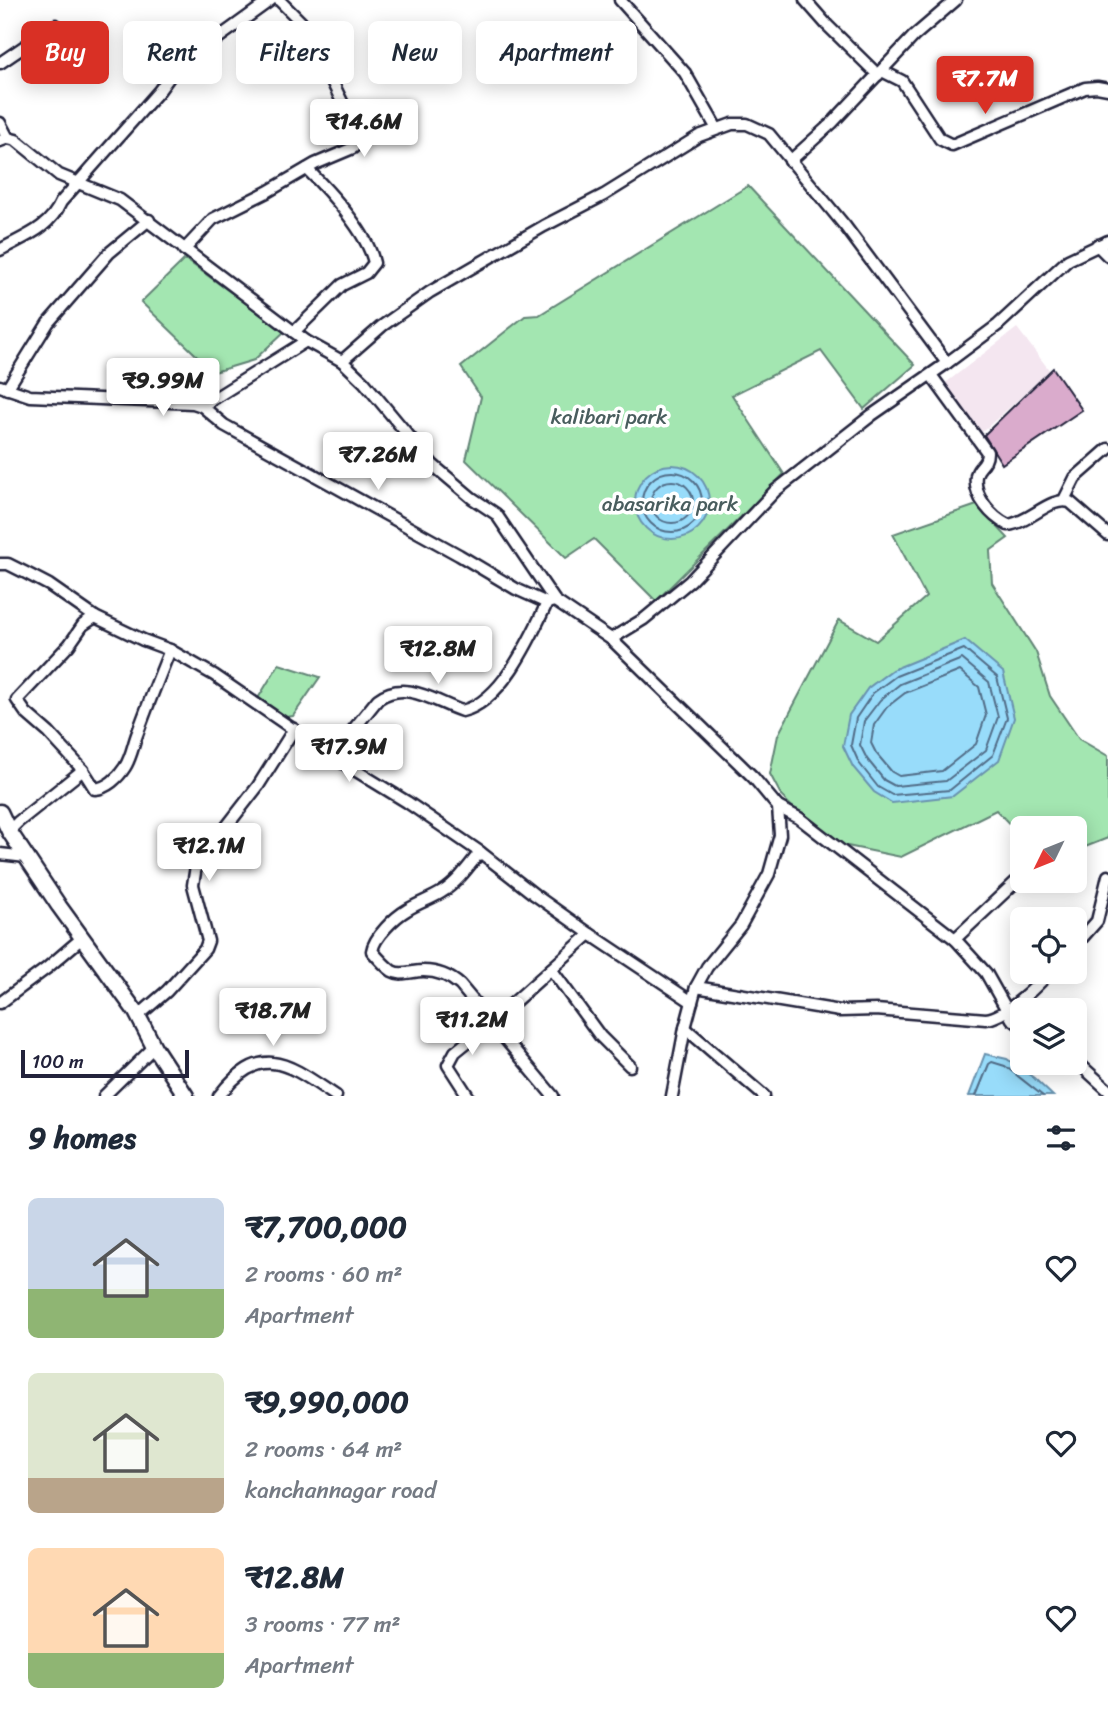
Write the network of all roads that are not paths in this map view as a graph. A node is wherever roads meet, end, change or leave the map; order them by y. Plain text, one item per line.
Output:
1 (251, 0) edge
2 (271, 0) edge
3 (279, 0) edge
4 (620, 0) edge
5 (805, 0) edge
6 (956, 0) edge
7 (254, 11) junction
8 (21, 49) edge
9 (0, 63) edge
10 (880, 73) junction
11 (1108, 89) edge
12 (0, 123) edge
13 (717, 129) junction
14 (4, 140) edge
15 (790, 161) junction
16 (307, 169) junction
17 (78, 182) junction
18 (149, 220) junction
19 (1108, 241) edge
20 (1097, 246) junction
21 (0, 250) edge
22 (184, 250) junction
23 (1108, 256) edge
24 (294, 332) junction
25 (306, 341) junction
26 (342, 360) junction
27 (947, 363) junction
28 (931, 375) junction
29 (4, 387) edge
30 (202, 406) junction
31 (1108, 449) edge
32 (1064, 500) junction
33 (1108, 535) edge
34 (0, 564) edge
35 (551, 602) junction
36 (95, 617) junction
37 (611, 639) junction
38 (170, 650) junction
39 (294, 729) junction
40 (332, 756) junction
41 (83, 770) junction
42 (778, 807) junction
43 (0, 812) edge
44 (9, 831) junction
45 (480, 852) junction
46 (0, 854) edge
47 (26, 857) junction
48 (1108, 876) edge
49 (1010, 887) edge
50 (1087, 932) edge
51 (590, 934) junction
52 (82, 938) junction
53 (955, 939) junction
54 (551, 969) junction
55 (1036, 984) edge
56 (696, 987) junction
57 (692, 1002) junction
58 (0, 1003) edge
59 (1007, 1010) junction
60 (1010, 1015) edge
61 (138, 1016) junction
62 (492, 1022) junction
63 (685, 1028) junction
64 (154, 1047) junction
65 (630, 1066) dead end
66 (1087, 1071) edge
67 (1108, 1090) edge
68 (104, 1096) edge
69 (186, 1096) edge
70 (219, 1096) edge
71 (336, 1096) edge
72 (468, 1096) edge
73 (553, 1096) edge
74 (672, 1096) edge
75 (764, 1096) edge

1 - 7 street
2 - 7 street
3 - 16 street
4 - 13 street
5 - 10 street
6 - 10 street
7 - 17 street
8 - 9 street
10 - 11 street
10 - 15 street
12 - 14 street
13 - 15 street
13 - 26 street
14 - 17 street
15 - 27 street
16 - 22 street
16 - 24 street
17 - 18 street
17 - 21 street
18 - 22 street
18 - 29 street
19 - 20 street
20 - 23 street
20 - 27 street
22 - 24 street
24 - 25 street
25 - 26 street
25 - 30 street
26 - 35 street
27 - 28 street
28 - 32 street
28 - 37 street
29 - 30 street
30 - 35 street
31 - 32 street
32 - 33 street
34 - 36 street
35 - 37 street
35 - 40 street
36 - 38 street
36 - 41 street
37 - 42 street
38 - 39 street
38 - 41 street
39 - 40 street
39 - 61 street
40 - 45 street
41 - 44 street
42 - 53 street
42 - 56 street
43 - 44 main road
44 - 47 main road
45 - 51 street
45 - 62 street
46 - 47 street
47 - 52 main road
48 - 50 street
49 - 53 street
51 - 54 street
51 - 57 street
52 - 58 street
52 - 61 main road
53 - 59 street
54 - 62 street
54 - 65 street
55 - 59 street
56 - 57 street
56 - 59 street
57 - 63 street
59 - 60 street
61 - 64 main road
62 - 72 street
62 - 73 street
63 - 74 street
63 - 75 street
64 - 68 street
64 - 69 main road
66 - 67 street
70 - 71 street

